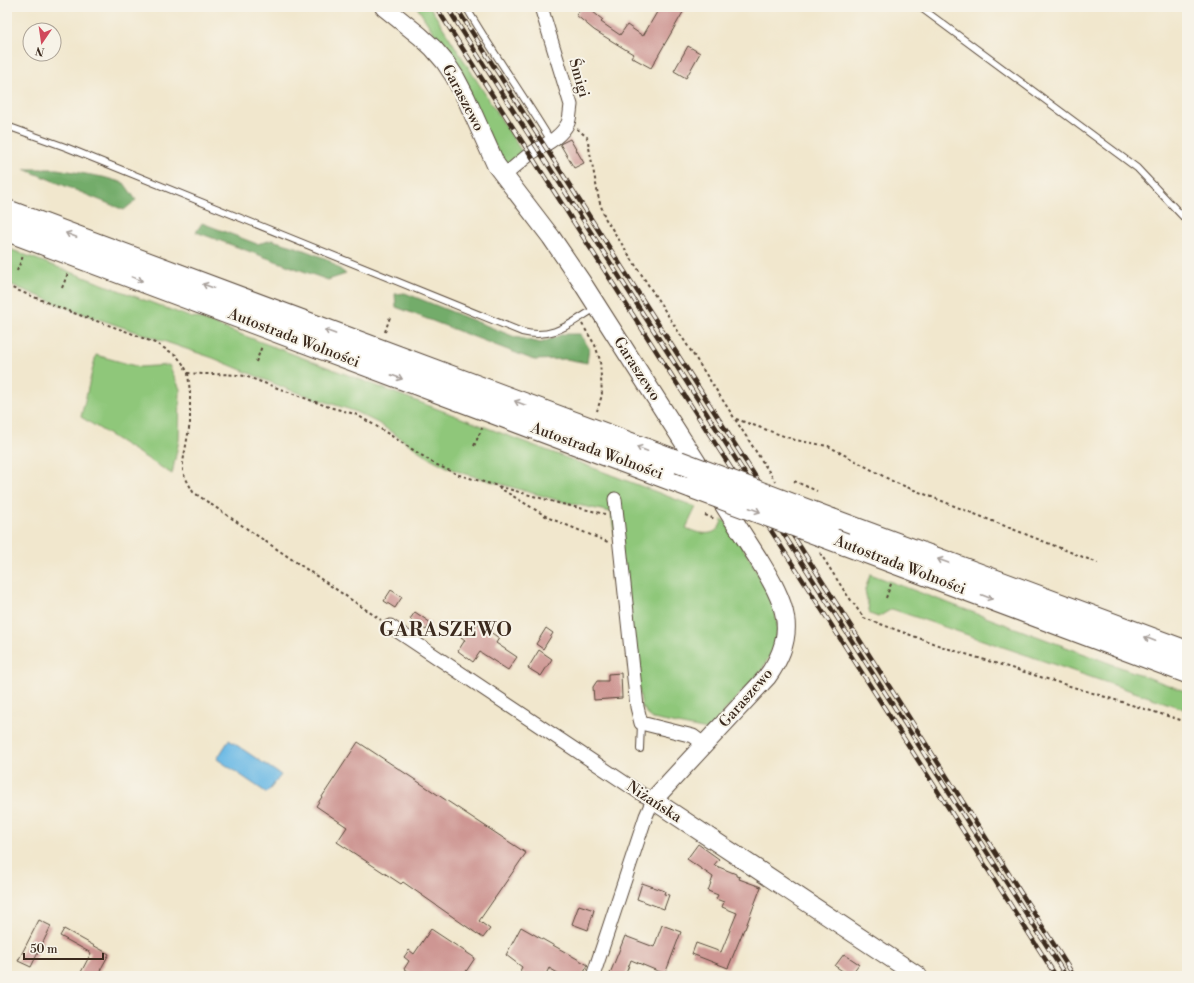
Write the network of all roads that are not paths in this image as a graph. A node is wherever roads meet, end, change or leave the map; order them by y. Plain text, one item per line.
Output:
1 (384, 7) edge
2 (466, 7) edge
3 (541, 7) edge
4 (920, 7) edge
5 (7, 126) edge
6 (551, 141) junction
7 (504, 176) junction
8 (7, 211) edge
9 (1187, 221) edge
10 (7, 230) edge
11 (597, 307) junction
12 (615, 499) dead end
13 (390, 626) road end
14 (1187, 652) edge
15 (1187, 672) edge
16 (641, 723) junction
17 (704, 744) junction
18 (640, 749) dead end
19 (653, 800) junction
20 (593, 976) edge
21 (918, 976) edge

1 - 7 street, Garaszewo
2 - 6 lane
3 - 6 street, Śmigi
4 - 9 lane
5 - 11 lane
6 - 7 street
7 - 11 street, Garaszewo
14 -> 8 highway, Autostrada Wolności, bridge
10 -> 15 highway, Autostrada Wolności, bridge
11 - 17 street, Garaszewo
12 - 16 street
13 - 19 street, Niżańska
16 - 17 street
16 - 18 lane
17 - 19 street, Garaszewo
19 - 20 street, Garaszewo
19 - 21 street, Niżańska

